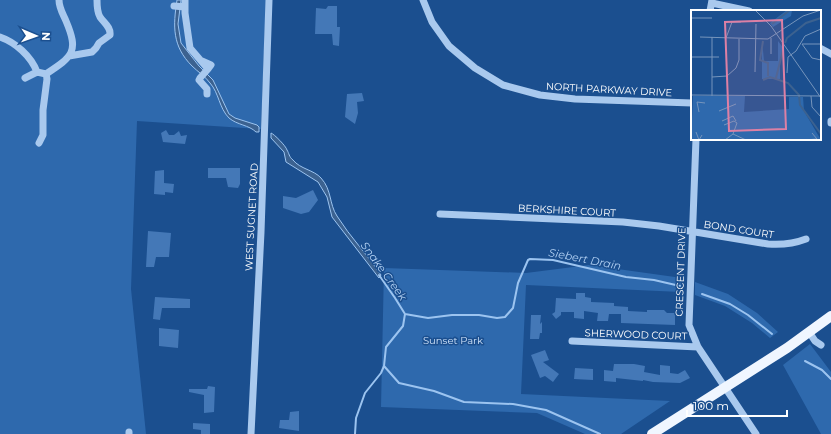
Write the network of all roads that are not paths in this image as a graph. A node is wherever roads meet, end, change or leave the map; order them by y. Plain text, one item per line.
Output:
1 (59, 0) edge
2 (97, 0) edge
3 (269, 0) edge
4 (423, 0) edge
5 (712, 1) edge
6 (185, 3) edge
7 (174, 6) dead end
8 (746, 10) edge
9 (0, 37) edge
10 (821, 49) edge
11 (831, 54) edge
12 (69, 56) junction
13 (37, 72) junction
14 (46, 74) junction
15 (25, 78) dead end
16 (207, 94) dead end
17 (691, 104) edge
18 (696, 140) edge
19 (38, 143) dead end
20 (440, 214) dead end
21 (692, 232) junction
22 (806, 238) dead end
23 (831, 316) edge
24 (809, 332) junction
25 (572, 341) dead end
26 (821, 345) dead end
27 (698, 347) junction
28 (725, 386) junction
29 (250, 434) edge
30 (652, 434) edge
31 (756, 434) edge

1 - 12 street
2 - 12 street
3 - 29 street, WEST SUGNET ROAD
4 - 17 street, NORTH PARKWAY DRIVE
5 - 8 street
6 - 7 street
6 - 16 street
9 - 13 street
10 - 11 street
12 - 14 street
13 - 14 street
13 - 15 street
14 - 19 street
18 - 21 street, CRESCENT DRIVE
20 - 21 street, BERKSHIRE COURT
21 - 22 street, BOND COURT
21 - 27 street, CRESCENT DRIVE
23 - 24 main road
24 - 26 street
24 - 28 main road
25 - 27 street, SHERWOOD COURT
27 - 28 street, CRESCENT DRIVE
28 - 30 main road
28 - 31 street, CRESCENT DRIVE

